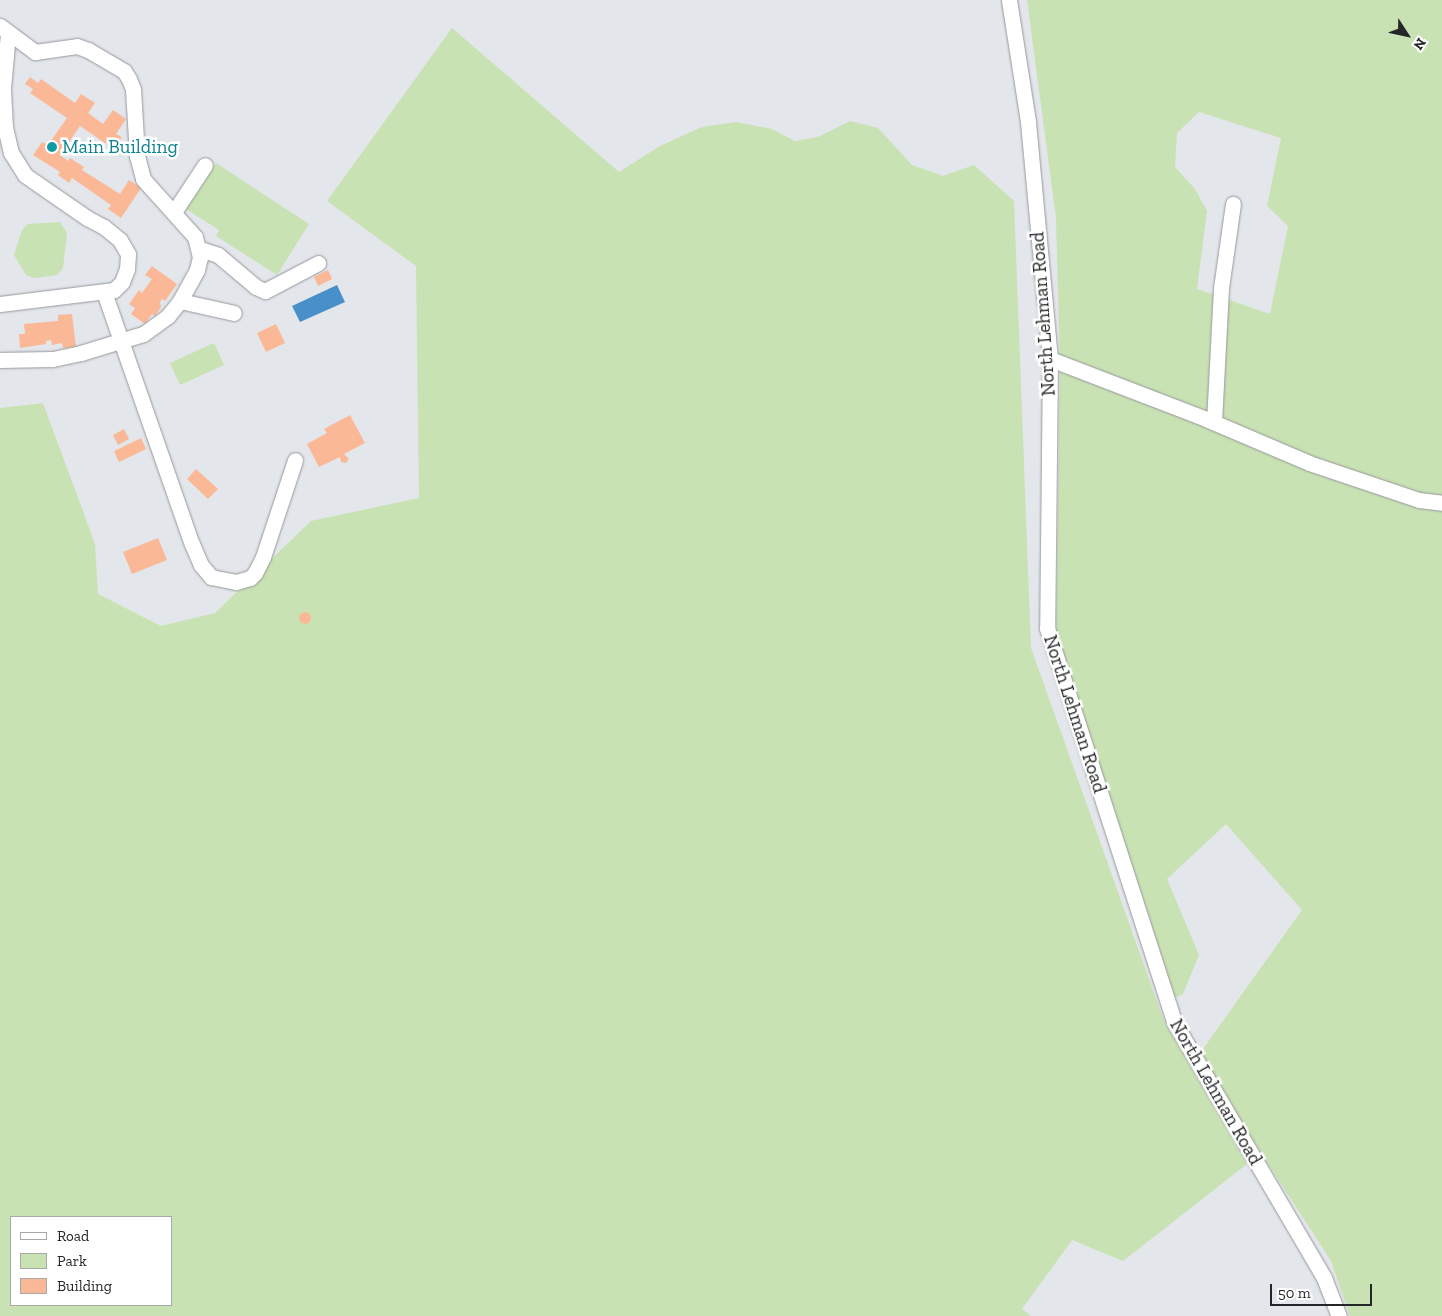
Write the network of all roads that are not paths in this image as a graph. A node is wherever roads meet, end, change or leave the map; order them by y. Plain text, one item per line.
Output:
1 (1009, 0) edge
2 (4, 29) edge
3 (205, 165) dead end
4 (1233, 204) dead end
5 (174, 212) junction
6 (200, 249) junction
7 (318, 263) dead end
8 (104, 292) junction
9 (180, 301) junction
10 (0, 304) edge
11 (234, 312) dead end
12 (119, 340) junction
13 (1050, 359) junction
14 (0, 360) edge
15 (1214, 422) junction
16 (295, 460) dead end
17 (1442, 503) edge
18 (1339, 1316) edge

1 - 13 street, North Lehman Road
2 - 5 street
2 - 8 street
3 - 5 street
4 - 15 street
5 - 6 street
6 - 7 street
6 - 9 street
8 - 10 street
8 - 12 street
9 - 11 street
9 - 12 street
12 - 14 street
12 - 16 street
13 - 15 street
13 - 18 street, North Lehman Road
15 - 17 street

